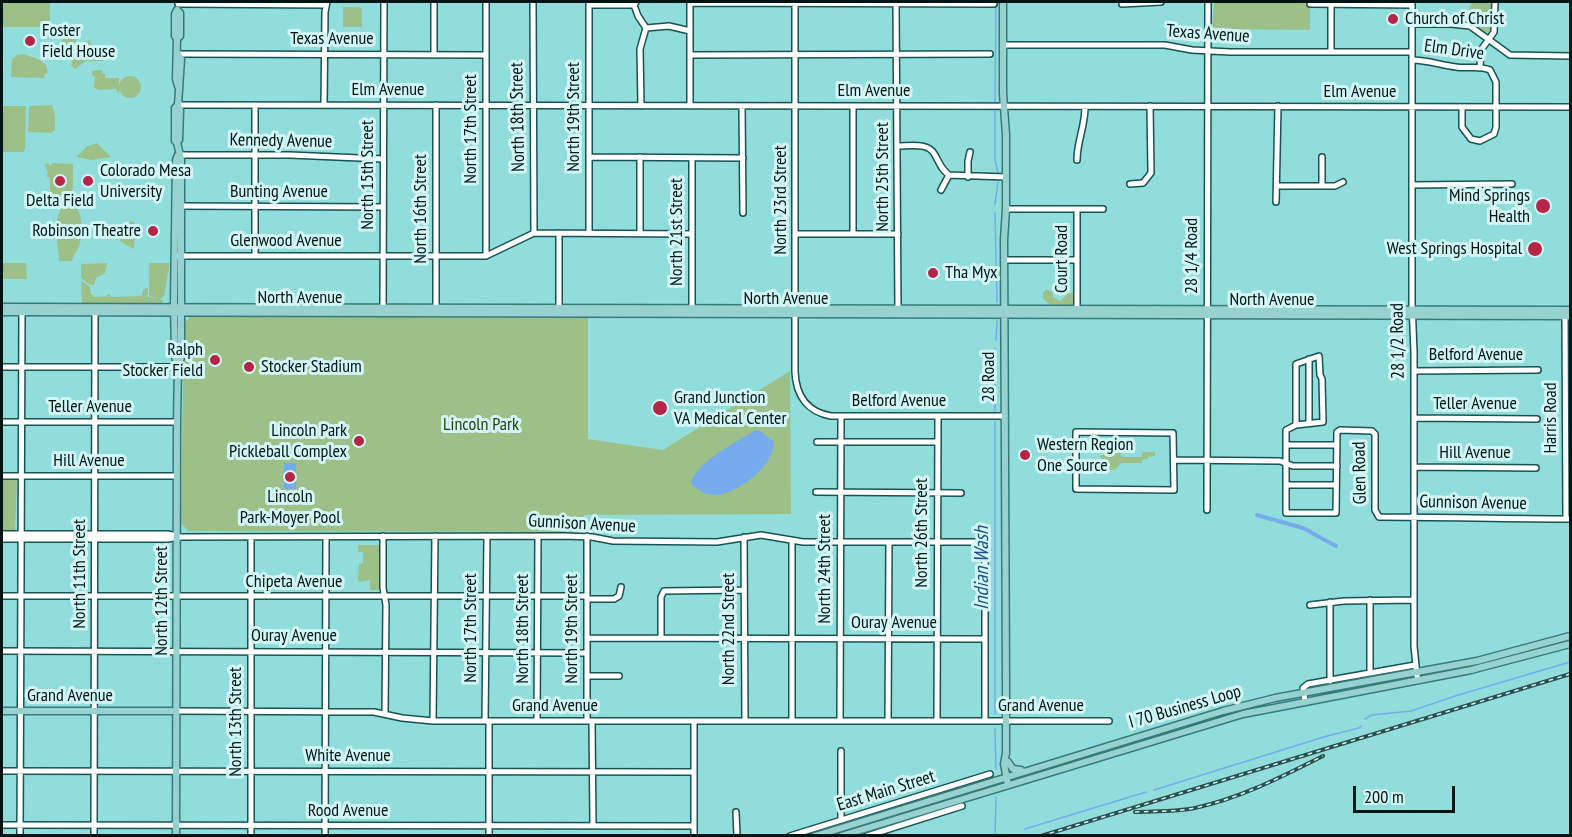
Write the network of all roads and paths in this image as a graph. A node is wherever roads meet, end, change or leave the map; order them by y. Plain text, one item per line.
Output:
1 (384, 2) edge
2 (434, 2) edge
3 (486, 2) edge
4 (533, 2) edge
5 (690, 2) edge
6 (795, 2) edge
7 (1003, 2) edge
8 (1161, 2) edge
9 (1208, 2) edge
10 (1495, 2) edge
11 (280, 3) edge
12 (326, 3) edge
13 (589, 3) edge
14 (635, 3) edge
15 (974, 3) edge
16 (1138, 3) edge
17 (1331, 3) edge
18 (1370, 3) edge
19 (1412, 3) edge
20 (896, 4) junction
21 (994, 4) dead end
22 (1122, 4) dead end
23 (1310, 4) dead end
24 (178, 5) edge
25 (1412, 24) junction
26 (646, 27) junction
27 (690, 32) junction
28 (1488, 39) junction
29 (1003, 45) junction
30 (1208, 51) junction
31 (1331, 52) junction
32 (1412, 52) junction
33 (178, 54) junction
34 (325, 54) junction
35 (383, 54) junction
36 (690, 54) junction
37 (896, 54) junction
38 (990, 54) dead end
39 (434, 55) junction
40 (795, 55) junction
41 (486, 56) junction
42 (1570, 56) edge
43 (1412, 60) junction
44 (1480, 67) junction
45 (178, 105) junction
46 (255, 105) junction
47 (324, 105) junction
48 (436, 105) junction
49 (383, 106) junction
50 (486, 106) junction
51 (533, 106) junction
52 (588, 106) junction
53 (640, 106) junction
54 (690, 106) junction
55 (742, 106) junction
56 (796, 106) junction
57 (853, 106) junction
58 (897, 106) junction
59 (1003, 106) junction
60 (1150, 106) junction
61 (1208, 106) junction
62 (1278, 106) junction
63 (1085, 107) junction
64 (1412, 107) junction
65 (1462, 107) junction
66 (1496, 107) junction
67 (1570, 107) edge
68 (898, 146) junction
69 (970, 152) dead end
70 (178, 155) junction
71 (255, 155) junction
72 (589, 157) junction
73 (640, 157) junction
74 (1322, 157) dead end
75 (692, 158) junction
76 (743, 158) junction
77 (383, 159) junction
78 (1077, 160) dead end
79 (949, 175) junction
80 (968, 177) junction
81 (1006, 177) junction
82 (1343, 182) dead end
83 (1130, 184) dead end
84 (1512, 184) dead end
85 (1412, 185) junction
86 (1277, 186) junction
87 (1322, 186) junction
88 (941, 190) dead end
89 (1276, 202) dead end
90 (178, 206) junction
91 (255, 206) junction
92 (383, 207) junction
93 (1006, 209) junction
94 (1077, 209) junction
95 (1103, 209) dead end
96 (743, 213) dead end
97 (534, 233) junction
98 (559, 233) junction
99 (589, 233) junction
100 (640, 233) junction
101 (692, 234) junction
102 (796, 234) junction
103 (853, 234) junction
104 (898, 234) junction
105 (178, 256) junction
106 (255, 256) junction
107 (383, 256) junction
108 (436, 256) junction
109 (486, 256) junction
110 (1004, 260) junction
111 (1077, 260) junction
112 (2, 307) edge
113 (76, 307) junction
114 (116, 307) junction
115 (310, 307) junction
116 (593, 307) junction
117 (628, 307) junction
118 (1515, 309) junction
119 (22, 310) junction
120 (178, 310) junction
121 (383, 310) junction
122 (436, 310) junction
123 (559, 310) junction
124 (650, 310) junction
125 (692, 310) junction
126 (795, 311) junction
127 (898, 311) junction
128 (950, 311) junction
129 (1004, 311) junction
130 (1079, 311) junction
131 (1133, 311) junction
132 (2, 312) edge
133 (1207, 312) junction
134 (1258, 312) junction
135 (1308, 312) junction
136 (1359, 312) junction
137 (1412, 312) junction
138 (1468, 312) junction
139 (47, 313) junction
140 (95, 313) junction
141 (281, 313) junction
142 (1569, 313) edge
143 (574, 314) junction
144 (598, 314) junction
145 (1510, 315) junction
146 (1309, 359) junction
147 (2, 367) edge
148 (21, 367) junction
149 (95, 367) junction
150 (178, 368) junction
151 (1538, 370) dead end
152 (1414, 371) junction
153 (801, 397) joint
154 (841, 416) junction
155 (938, 416) junction
156 (1005, 416) junction
157 (1414, 418) junction
158 (1537, 419) dead end
159 (2, 422) edge
160 (20, 422) junction
161 (95, 422) junction
162 (177, 422) junction
163 (1309, 423) junction
164 (1296, 425) junction
165 (817, 442) dead end
166 (840, 442) junction
167 (937, 442) junction
168 (1286, 445) junction
169 (1336, 445) junction
170 (1174, 460) junction
171 (1207, 460) junction
172 (1286, 462) junction
173 (1336, 466) junction
174 (1414, 467) junction
175 (1536, 468) dead end
176 (2, 476) edge
177 (20, 476) junction
178 (95, 476) junction
179 (177, 476) junction
180 (1286, 485) junction
181 (1336, 485) junction
182 (816, 492) dead end
183 (937, 492) junction
184 (840, 493) junction
185 (961, 493) dead end
186 (1207, 510) dead end
187 (1376, 514) joint
188 (1414, 517) junction
189 (1568, 519) edge
190 (2, 534) edge
191 (20, 536) junction
192 (383, 536) junction
193 (435, 536) junction
194 (487, 536) junction
195 (538, 536) junction
196 (587, 536) junction
197 (95, 537) junction
198 (177, 537) junction
199 (251, 537) junction
200 (326, 537) junction
201 (744, 537) junction
202 (2, 539) edge
203 (792, 541) junction
204 (840, 542) junction
205 (889, 542) junction
206 (937, 542) junction
207 (621, 587) dead end
208 (744, 590) junction
209 (2, 596) edge
210 (435, 596) junction
211 (538, 596) junction
212 (20, 597) junction
213 (94, 597) junction
214 (177, 597) junction
215 (251, 597) junction
216 (326, 597) junction
217 (384, 597) junction
218 (486, 597) junction
219 (587, 597) junction
220 (1370, 600) junction
221 (1414, 600) junction
222 (1330, 602) junction
223 (1310, 605) dead end
224 (1570, 636) edge
225 (587, 638) junction
226 (661, 638) junction
227 (744, 638) junction
228 (792, 638) junction
229 (840, 638) junction
230 (888, 638) junction
231 (937, 638) junction
232 (985, 639) junction
233 (1570, 644) edge
234 (2, 651) edge
235 (20, 651) junction
236 (94, 651) junction
237 (177, 651) junction
238 (251, 651) junction
239 (326, 651) junction
240 (434, 652) junction
241 (386, 653) junction
242 (486, 653) junction
243 (537, 653) junction
244 (587, 653) junction
245 (1416, 669) junction
246 (1370, 673) junction
247 (586, 676) junction
248 (620, 676) dead end
249 (1418, 680) junction
250 (1330, 681) junction
251 (1304, 693) junction
252 (1305, 700) junction
253 (1248, 705) junction
254 (2, 711) edge
255 (20, 711) junction
256 (94, 711) junction
257 (176, 711) junction
258 (251, 711) junction
259 (326, 711) junction
260 (385, 713) junction
261 (1249, 713) junction
262 (433, 721) junction
263 (487, 721) junction
264 (537, 721) junction
265 (590, 721) junction
266 (694, 721) junction
267 (745, 721) junction
268 (792, 721) junction
269 (840, 721) junction
270 (888, 721) junction
271 (937, 721) junction
272 (985, 721) junction
273 (1006, 721) junction
274 (1109, 721) dead end
275 (1124, 741) junction
276 (1128, 748) junction
277 (841, 750) dead end
278 (1006, 763) junction
279 (1031, 769) junction
280 (2, 771) edge
281 (20, 771) junction
282 (94, 771) junction
283 (176, 771) junction
284 (251, 771) junction
285 (326, 771) junction
286 (489, 772) junction
287 (593, 772) junction
288 (694, 772) junction
289 (990, 774) dead end
290 (1006, 776) junction
291 (1008, 785) junction
292 (976, 786) junction
293 (940, 794) junction
294 (943, 804) junction
295 (962, 806) dead end
296 (736, 812) dead end
297 (841, 824) junction
298 (2, 825) edge
299 (20, 825) junction
300 (94, 825) junction
301 (176, 825) junction
302 (250, 826) junction
303 (326, 826) junction
304 (489, 826) junction
305 (592, 826) junction
306 (694, 826) junction
307 (20, 836) edge
308 (94, 836) edge
309 (176, 836) edge
310 (250, 836) edge
311 (326, 836) edge
312 (489, 836) edge
313 (694, 836) edge
314 (736, 836) edge
315 (790, 836) edge
316 (814, 836) edge
317 (842, 836) edge
318 (867, 836) edge

1 - 35 street, North 15th Street
2 - 39 street
3 - 41 street, North 17th Street
4 - 51 street, North 18th Street
5 - 6 street
5 - 27 street
6 - 20 street
6 - 40 street, North 23rd Street
7 - 29 main road, 28 Road
8 - 16 street
9 - 30 street, 28 1/4 Road
10 - 28 street
11 - 12 street
11 - 24 street
12 - 34 street
13 - 14 street
13 - 52 street, North 19th Street
14 - 26 street
15 - 20 street
15 - 21 street
16 - 22 street
17 - 18 street
17 - 23 street
17 - 31 street
18 - 19 street
19 - 25 street, 28 1/2 Road
20 - 37 street, North 25th Street
24 - 33 main road, North 12th Street
25 - 28 street
25 - 32 street, 28 1/2 Road
26 - 27 street
26 - 53 street
27 - 36 street
28 - 42 street
28 - 44 street
29 - 30 street, Texas Avenue
29 - 59 main road, 28 Road
30 - 31 street, Texas Avenue
30 - 61 street, 28 1/4 Road
31 - 32 street, Texas Avenue
32 - 43 street, 28 1/2 Road
33 - 34 street, Texas Avenue
33 - 45 main road, North 12th Street
34 - 35 street, Texas Avenue
34 - 47 street
35 - 39 street, Texas Avenue
35 - 49 street, North 15th Street
36 - 40 street
36 - 54 street
37 - 38 street
37 - 40 street
37 - 58 street, North 25th Street
39 - 41 street, Texas Avenue
40 - 56 street, North 23rd Street
41 - 50 street, North 17th Street
43 - 44 street, Elm Drive
43 - 64 street, 28 1/2 Road
44 - 66 street, Elm Drive
45 - 46 street, Elm Avenue
45 - 70 main road, North 12th Street
46 - 47 street, Elm Avenue
46 - 71 street
47 - 49 street, Elm Avenue
48 - 49 street, Elm Avenue
48 - 50 street, Elm Avenue
48 - 108 street, North 16th Street
49 - 77 street, North 15th Street
50 - 51 street, Elm Avenue
50 - 109 street, North 17th Street
51 - 52 street, Elm Avenue
51 - 97 street, North 18th Street
52 - 53 street, Elm Avenue
52 - 72 street, North 19th Street
53 - 54 street, Elm Avenue
54 - 55 street, Elm Avenue
55 - 56 street, Elm Avenue
55 - 76 street
56 - 57 street, Elm Avenue
56 - 102 street, North 23rd Street
57 - 58 street, Elm Avenue
57 - 103 street
58 - 59 street, Elm Avenue
58 - 68 street, North 25th Street
59 - 63 street, Elm Avenue
59 - 81 main road, 28 Road
60 - 61 street, Elm Avenue
60 - 63 street, Elm Avenue
60 - 83 street
61 - 62 street, Elm Avenue
61 - 133 street, 28 1/4 Road
62 - 64 street, Elm Avenue
62 - 86 street
63 - 78 street
64 - 65 street, Elm Avenue
64 - 85 street, 28 1/2 Road
65 - 66 street, Elm Avenue
65 - 66 street
66 - 67 street, Elm Avenue
68 - 79 street
68 - 104 street, North 25th Street
69 - 80 street
70 - 71 street, Kennedy Avenue
70 - 90 main road, North 12th Street
71 - 77 street, Kennedy Avenue
71 - 91 street
72 - 73 street
72 - 99 street, North 19th Street
73 - 75 street
73 - 100 street
74 - 87 street
75 - 76 street
75 - 101 street, North 21st Street
76 - 96 street
77 - 92 street, North 15th Street
79 - 80 street
79 - 88 street
80 - 81 street
81 - 93 main road, 28 Road
82 - 87 street
84 - 85 street
85 - 137 street, 28 1/2 Road
86 - 87 street
86 - 89 street
90 - 91 street, Bunting Avenue
90 - 105 main road, North 12th Street
91 - 92 street, Bunting Avenue
91 - 106 street
92 - 107 street, North 15th Street
93 - 94 street
93 - 110 main road, 28 Road
94 - 95 street
94 - 111 street, Court Road
97 - 98 street
97 - 109 street, Glenwood Avenue
98 - 99 street
98 - 123 street
99 - 100 street
100 - 101 street
101 - 125 street, North 21st Street
102 - 103 street
102 - 126 street, North 23rd Street
103 - 104 street
104 - 127 street, North 25th Street
105 - 106 street, Glenwood Avenue
105 - 120 main road, North 12th Street
106 - 107 street, Glenwood Avenue
107 - 108 street, Glenwood Avenue
107 - 121 street, North 15th Street
108 - 109 street, Glenwood Avenue
108 - 122 street, North 16th Street
110 - 111 street
110 - 129 main road, 28 Road
111 - 130 street, Court Road
112 - 119 main road, North Avenue
113 - 114 main road, North Avenue
113 - 119 main road, North Avenue
113 - 139 main road
114 - 120 main road, North Avenue
114 - 140 main road
115 - 120 main road, North Avenue
115 - 121 main road, North Avenue
115 - 141 main road
116 - 117 main road, North Avenue
116 - 123 main road, North Avenue
116 - 143 main road
117 - 124 main road, North Avenue
117 - 144 main road
118 - 138 main road, North Avenue
118 - 142 main road, North Avenue
118 - 145 main road
119 - 132 main road, North Avenue
119 - 139 main road, North Avenue
119 - 148 street
120 - 140 main road, North Avenue
120 - 141 main road, North Avenue
120 - 150 main road, North 12th Street
121 - 122 main road, North Avenue
121 - 141 main road, North Avenue
122 - 123 main road, North Avenue
123 - 143 main road, North Avenue
124 - 125 main road, North Avenue
124 - 125 main road, North Avenue
124 - 144 main road, North Avenue
125 - 126 main road, North Avenue
125 - 126 main road, North Avenue
126 - 127 main road, North Avenue
126 - 153 street, North 23rd Street
127 - 128 main road, North Avenue
127 - 128 main road, North Avenue
128 - 129 main road, North Avenue
128 - 129 main road, North Avenue
129 - 130 main road, North Avenue
129 - 130 main road, North Avenue
129 - 156 main road, 28 Road
130 - 131 main road, North Avenue
130 - 131 main road, North Avenue
131 - 133 main road, North Avenue
133 - 134 main road, North Avenue
133 - 134 main road, North Avenue
133 - 171 street, 28 1/4 Road
134 - 135 main road, North Avenue
134 - 135 main road, North Avenue
135 - 136 main road, North Avenue
135 - 136 main road, North Avenue
136 - 137 main road, North Avenue
136 - 137 main road, North Avenue
137 - 138 main road, North Avenue
137 - 138 main road, North Avenue
137 - 152 street, 28 1/2 Road
138 - 145 main road, North Avenue
139 - 140 main road, North Avenue
140 - 149 street, North 11th Street
142 - 145 main road, North Avenue
142 - 189 street, Harris Road
143 - 144 main road, North Avenue
146 - 163 street
146 - 163 street
146 - 164 street
147 - 148 street
148 - 149 street
148 - 160 street
149 - 150 street
149 - 161 street, North 11th Street
150 - 162 main road, North 12th Street
151 - 152 street, Belford Avenue
152 - 157 street, 28 1/2 Road
153 - 154 street, Belford Avenue
154 - 155 street, Belford Avenue
154 - 166 street, North 24th Street
155 - 156 street, Belford Avenue
155 - 167 street, North 26th Street
156 - 273 main road, 28 Road
157 - 158 street, Teller Avenue
157 - 174 street, 28 1/2 Road
159 - 160 street, Teller Avenue
160 - 161 street, Teller Avenue
160 - 177 street
161 - 162 street, Teller Avenue
161 - 178 street, North 11th Street
162 - 179 main road, North 12th Street
163 - 164 street
164 - 168 street
165 - 166 street
166 - 167 street
166 - 184 street, North 24th Street
167 - 183 street, North 26th Street
168 - 169 street
168 - 172 street
169 - 173 street
169 - 187 street, Glen Road
170 - 170 street
170 - 171 street
171 - 172 street
171 - 186 street, 28 1/4 Road
172 - 173 street
172 - 180 street
173 - 181 street
174 - 175 street, Hill Avenue
174 - 188 street, 28 1/2 Road
176 - 177 street, Hill Avenue
177 - 178 street, Hill Avenue
177 - 191 street
178 - 179 street, Hill Avenue
178 - 197 street, North 11th Street
179 - 198 main road, North 12th Street
180 - 181 street
180 - 181 street
182 - 184 street
183 - 184 street
183 - 185 street
183 - 206 street, North 26th Street
184 - 204 street, North 24th Street
187 - 188 street, Gunnison Avenue
188 - 189 street, Gunnison Avenue
188 - 221 street, 28 1/2 Road
190 - 191 street, Gunnison Avenue
191 - 197 street, Gunnison Avenue
191 - 202 street, Gunnison Avenue
191 - 212 street
192 - 193 street, Gunnison Avenue
192 - 200 street, Gunnison Avenue
192 - 217 street
193 - 194 street, Gunnison Avenue
193 - 210 street
194 - 195 street, Gunnison Avenue
194 - 218 street, North 17th Street
195 - 196 street, Gunnison Avenue
195 - 211 street, North 18th Street
196 - 201 street, Gunnison Avenue
196 - 219 street, North 19th Street
197 - 198 street, Gunnison Avenue
197 - 213 street, North 11th Street
198 - 199 street, Gunnison Avenue
198 - 214 main road, North 12th Street
199 - 200 street, Gunnison Avenue
199 - 215 street, North 13th Street
200 - 216 street
201 - 203 street, Gunnison Avenue
201 - 208 street, North 22nd Street
203 - 204 street, Gunnison Avenue
203 - 228 street
204 - 205 street, Gunnison Avenue
204 - 229 street, North 24th Street
205 - 206 street, Gunnison Avenue
205 - 230 street
206 - 231 street, North 26th Street
206 - 232 street, Gunnison Avenue
207 - 219 street, Chipeta Avenue
208 - 226 street
208 - 227 street, North 22nd Street
209 - 212 street, Chipeta Avenue
210 - 217 street, Chipeta Avenue
210 - 218 street, Chipeta Avenue
210 - 240 street
211 - 218 street, Chipeta Avenue
211 - 219 street, Chipeta Avenue
211 - 243 street, North 18th Street
212 - 213 street, Chipeta Avenue
212 - 235 street
213 - 214 street, Chipeta Avenue
213 - 236 street, North 11th Street
214 - 215 street, Chipeta Avenue
214 - 237 main road, North 12th Street
215 - 216 street, Chipeta Avenue
215 - 238 street, North 13th Street
216 - 217 street, Chipeta Avenue
216 - 239 street
217 - 241 street
218 - 242 street, North 17th Street
219 - 225 street, North 19th Street
220 - 221 street
220 - 222 street
220 - 246 street
221 - 245 street, 28 1/2 Road
222 - 223 street
222 - 250 street
224 - 245 main road, I 70 Business Loop
225 - 226 street, Ouray Avenue
225 - 244 street, North 19th Street
226 - 227 street, Ouray Avenue
227 - 228 street, Ouray Avenue
227 - 267 street, North 22nd Street
228 - 229 street, Ouray Avenue
228 - 268 street
229 - 230 street, Ouray Avenue
229 - 269 street, North 24th Street
230 - 231 street, Ouray Avenue
230 - 270 street
231 - 232 street, Ouray Avenue
231 - 271 street, North 26th Street
232 - 272 street
233 - 249 main road, I 70 Business Loop
234 - 235 street, Ouray Avenue
235 - 236 street, Ouray Avenue
235 - 255 street
236 - 237 street, Ouray Avenue
236 - 256 street, North 11th Street
237 - 238 street, Ouray Avenue
237 - 257 main road, North 12th Street
238 - 239 street, Ouray Avenue
238 - 258 street, North 13th Street
239 - 241 street, Ouray Avenue
239 - 259 street
240 - 241 street, Ouray Avenue
240 - 242 street, Ouray Avenue
240 - 262 street
241 - 260 street
242 - 243 street, Ouray Avenue
242 - 263 street, North 17th Street
243 - 244 street, Ouray Avenue
243 - 264 street, North 18th Street
244 - 247 street, North 19th Street
245 - 246 street
245 - 249 street, 28 1/2 Road
245 - 251 main road, I 70 Business Loop
246 - 250 street
247 - 248 street
247 - 265 street, North 19th Street
249 - 252 main road, I 70 Business Loop
250 - 251 street
251 - 252 street
251 - 253 main road, I 70 Business Loop
252 - 261 main road, I 70 Business Loop
253 - 261 main road
253 - 275 main road, I 70 Business Loop
254 - 255 main road, Grand Avenue
255 - 256 main road, Grand Avenue
255 - 281 street
256 - 257 main road, Grand Avenue
256 - 282 street, North 11th Street
257 - 258 street, Grand Avenue
257 - 283 main road, North 12th Street
258 - 259 street, Grand Avenue
258 - 284 street, North 13th Street
259 - 260 street, Grand Avenue
259 - 285 street
260 - 262 street, Grand Avenue
261 - 276 main road, I 70 Business Loop
262 - 263 street, Grand Avenue
263 - 264 street, Grand Avenue
263 - 286 street, North 17th Street
264 - 265 street, Grand Avenue
265 - 266 street, Grand Avenue
265 - 287 street, North 19th Street
266 - 267 street, Grand Avenue
266 - 288 street
267 - 268 street, Grand Avenue
268 - 269 street, Grand Avenue
269 - 270 street, Grand Avenue
270 - 271 street, Grand Avenue
271 - 272 street, Grand Avenue
272 - 273 street, Grand Avenue
273 - 274 street, Grand Avenue
273 - 278 main road, 28 Road
275 - 276 main road
275 - 279 main road, I 70 Business Loop
276 - 291 main road, I 70 Business Loop
277 - 297 street
278 - 279 main road
278 - 290 main road, 28 Road
278 - 292 main road
279 - 290 main road, I 70 Business Loop
280 - 281 street, White Avenue
281 - 282 street, White Avenue
281 - 299 street
282 - 283 street, White Avenue
282 - 300 street, North 11th Street
283 - 284 street, White Avenue
283 - 301 main road, North 12th Street
284 - 285 street, White Avenue
284 - 302 street, North 13th Street
285 - 286 street, White Avenue
285 - 303 street
286 - 287 street, White Avenue
286 - 304 street, North 17th Street
287 - 288 street, White Avenue
287 - 305 street, North 19th Street
288 - 306 street
289 - 293 street, East Main Street
290 - 291 main road, 28 Road
290 - 292 main road, I 70 Business Loop
291 - 294 main road, I 70 Business Loop
292 - 293 main road, I 70 Business Loop
293 - 294 main road
293 - 297 main road, I 70 Business Loop
294 - 317 main road, I 70 Business Loop
295 - 318 street, East Main Street
296 - 314 street
297 - 315 street, East Main Street
297 - 316 main road, I 70 Business Loop
297 - 317 main road
298 - 299 street, Rood Avenue
299 - 300 street, Rood Avenue
299 - 307 street
300 - 301 street, Rood Avenue
300 - 308 street, North 11th Street
301 - 302 street, Rood Avenue
301 - 309 main road, North 12th Street
302 - 303 street, Rood Avenue
302 - 310 street, North 13th Street
303 - 304 street, Rood Avenue
303 - 311 street
304 - 305 street, Rood Avenue
304 - 312 street, North 17th Street
305 - 306 street, Rood Avenue
306 - 313 street

